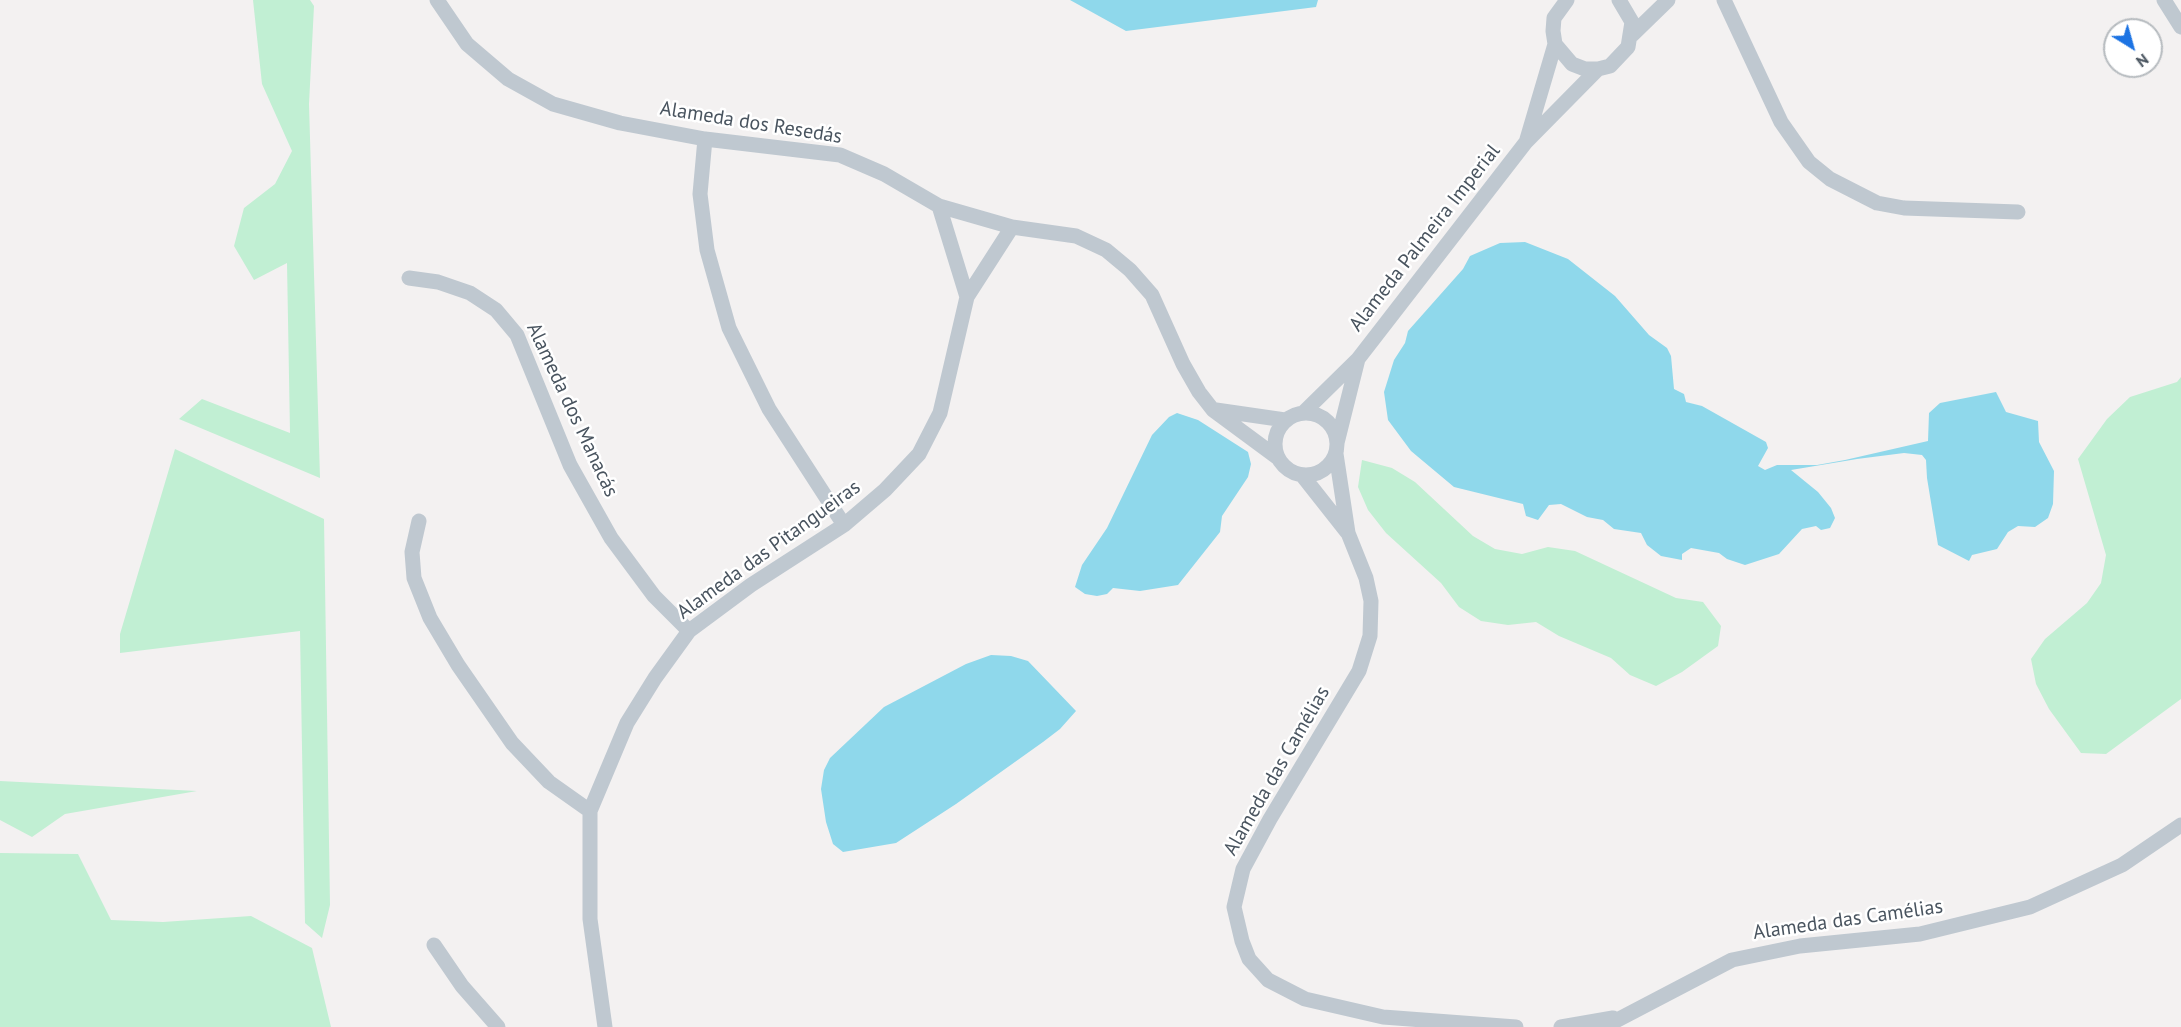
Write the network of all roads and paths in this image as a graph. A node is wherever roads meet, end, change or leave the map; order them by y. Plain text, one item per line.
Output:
1 (437, 0) edge
2 (1554, 0) edge
3 (1567, 0) edge
4 (1619, 0) edge
5 (1668, 0) edge
6 (1724, 0) edge
7 (2164, 0) edge
8 (1554, 18) junction
9 (2181, 27) edge
10 (1632, 35) junction
11 (1555, 44) junction
12 (1598, 69) junction
13 (705, 139) junction
14 (1526, 142) junction
15 (939, 206) junction
16 (2018, 212) dead end
17 (1012, 227) junction
18 (409, 278) dead end
19 (967, 297) junction
20 (1358, 359) junction
21 (1213, 410) junction
22 (1304, 412) junction
23 (1285, 420) junction
24 (1337, 449) junction
25 (1278, 458) junction
26 (1302, 475) junction
27 (419, 521) dead end
28 (844, 525) junction
29 (1348, 533) junction
30 (689, 631) junction
31 (590, 812) junction
32 (2181, 825) edge
33 (434, 945) dead end
34 (1619, 1017) junction
35 (1457, 1025) edge
36 (498, 1027) edge
37 (605, 1027) edge
38 (1516, 1027) edge
39 (1561, 1027) edge
40 (1604, 1027) edge

1 - 13 street, Alameda dos Resedás
2 - 8 street
3 - 8 street
4 - 10 street
5 - 10 street
6 - 16 street
7 - 9 street
8 - 11 street
10 - 12 street
11 - 12 street
11 - 14 street
12 - 14 street
13 - 15 street, Alameda dos Resedás
13 - 28 street
14 - 20 street, Alameda Palmeira Imperial
15 - 17 street, Alameda dos Resedás
15 - 19 street
17 - 19 street, Alameda das Pitangueiras
17 - 21 street, Alameda dos Resedás
18 - 30 street, Alameda dos Manacás
19 - 28 street, Alameda das Pitangueiras
20 - 22 street, Alameda Palmeira Imperial
20 - 24 street
21 - 23 street
21 - 25 street, Alameda dos Resedás
22 - 23 street
22 - 24 street
23 - 25 street
24 - 26 street
24 - 29 street
25 - 26 street
26 - 29 street
27 - 31 street
28 - 30 street, Alameda das Pitangueiras
29 - 35 street, Alameda das Camélias
30 - 31 street, Alameda das Pitangueiras
31 - 37 street, Alameda das Pitangueiras
32 - 34 street, Alameda das Camélias
33 - 36 street
34 - 39 street, Alameda das Camélias
34 - 40 street, Alameda das Camélias
35 - 38 street, Alameda das Camélias

